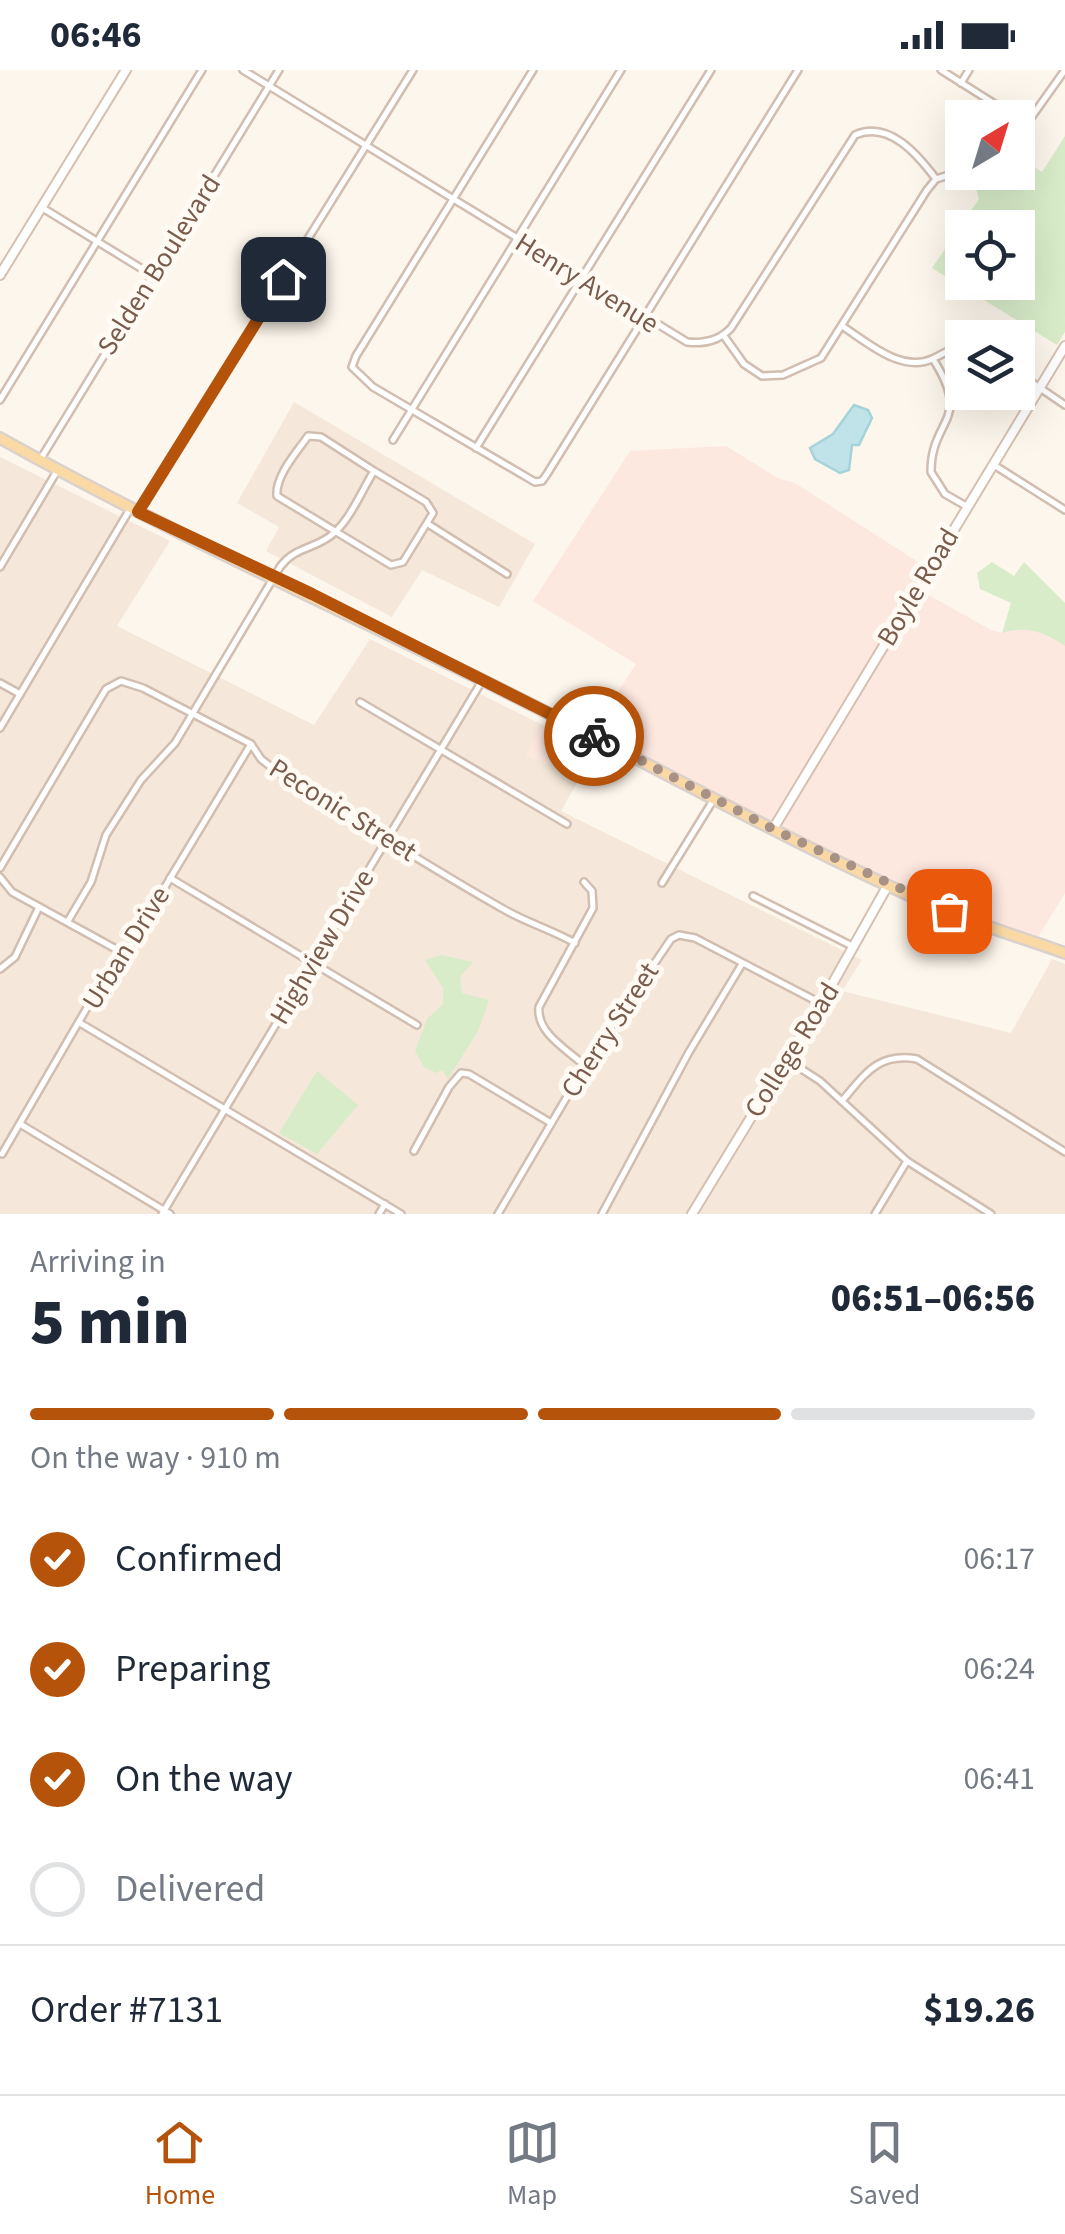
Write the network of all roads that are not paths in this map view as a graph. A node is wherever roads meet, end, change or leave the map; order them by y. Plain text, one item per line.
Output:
1 (126, 70) edge
2 (202, 70) edge
3 (244, 70) edge
4 (279, 70) edge
5 (412, 70) edge
6 (533, 70) edge
7 (621, 70) edge
8 (711, 70) edge
9 (798, 70) edge
10 (941, 70) edge
11 (969, 70) edge
12 (1065, 70) edge
13 (1062, 79) edge
14 (961, 82) junction
15 (270, 86) junction
16 (989, 100) edge
17 (1035, 113) edge
18 (859, 120) dead end
19 (863, 131) junction
20 (366, 146) junction
21 (945, 176) edge
22 (936, 179) junction
23 (453, 200) junction
24 (41, 207) junction
25 (518, 240) junction
26 (97, 242) junction
27 (0, 275) edge
28 (152, 275) junction
29 (582, 279) junction
30 (643, 318) junction
31 (842, 326) junction
32 (724, 336) junction
33 (1065, 346) edge
34 (945, 352) edge
35 (933, 359) junction
36 (1035, 384) edge
37 (1040, 387) junction
38 (0, 400) edge
39 (1065, 405) edge
40 (412, 409) junction
41 (0, 438) edge
42 (393, 440) dead end
43 (476, 448) junction
44 (40, 460) junction
45 (992, 464) junction
46 (57, 470) junction
47 (374, 471) junction
48 (966, 506) junction
49 (134, 510) junction
50 (1065, 510) edge
51 (428, 524) junction
52 (337, 530) junction
53 (0, 567) edge
54 (508, 574) dead end
55 (274, 577) junction
56 (483, 680) junction
57 (0, 683) edge
58 (20, 694) junction
59 (360, 702) dead end
60 (193, 714) junction
61 (0, 728) edge
62 (251, 744) junction
63 (441, 750) junction
64 (714, 798) junction
65 (567, 824) dead end
66 (773, 830) junction
67 (386, 839) junction
68 (0, 868) edge
69 (0, 877) edge
70 (170, 878) junction
71 (584, 882) dead end
72 (662, 884) dead end
73 (888, 885) junction
74 (753, 896) dead end
75 (39, 908) junction
76 (68, 921) junction
77 (575, 943) junction
78 (854, 947) junction
79 (1065, 953) edge
80 (125, 954) junction
81 (313, 962) junction
82 (743, 963) junction
83 (0, 969) edge
84 (820, 1003) junction
85 (80, 1023) junction
86 (417, 1025) dead end
87 (786, 1058) junction
88 (586, 1066) junction
89 (842, 1101) junction
90 (227, 1109) junction
91 (550, 1123) junction
92 (20, 1124) junction
93 (414, 1152) dead end
94 (1065, 1152) edge
95 (2, 1154) edge
96 (907, 1161) junction
97 (385, 1204) junction
98 (166, 1213) edge
99 (379, 1214) edge
100 (401, 1214) edge
101 (498, 1214) edge
102 (602, 1214) edge
103 (692, 1214) edge
104 (876, 1214) edge
105 (991, 1214) edge

1 - 24 street
2 - 26 street
3 - 15 street, Henry Avenue
4 - 15 street, Selden Boulevard
5 - 20 street
6 - 23 street
7 - 25 street
8 - 29 street
9 - 30 street
10 - 14 street
11 - 14 street
12 - 13 street
13 - 17 street
14 - 16 street
15 - 20 street, Henry Avenue
15 - 28 street, Selden Boulevard
18 - 19 street
19 - 22 street
19 - 32 street
20 - 23 street, Henry Avenue
20 - 49 street
21 - 22 street
22 - 31 street
23 - 25 street, Henry Avenue
23 - 40 street
24 - 26 street
24 - 27 street
25 - 29 street, Henry Avenue
25 - 40 street
26 - 28 street
26 - 38 street
28 - 44 street, Selden Boulevard
29 - 30 street, Henry Avenue
29 - 43 street
30 - 32 street, Henry Avenue
30 - 43 street
31 - 32 street
31 - 35 street
33 - 37 street, Boyle Road
34 - 35 street
35 - 48 street
36 - 37 street
37 - 39 street
37 - 45 street, Boyle Road
40 - 42 street
40 - 43 street
41 - 44 main road
44 - 46 main road
45 - 48 street, Boyle Road
45 - 50 street
46 - 49 main road
46 - 53 street
47 - 51 street
47 - 52 street
47 - 52 street
48 - 66 street, Boyle Road
49 - 55 main road
49 - 58 street
51 - 52 street
51 - 54 street
52 - 55 street
55 - 56 main road
55 - 60 street
56 - 63 street, Highview Drive
56 - 64 main road
57 - 58 street
58 - 61 street
59 - 63 street
60 - 62 street, Peconic Street
60 - 68 street, Peconic Street
60 - 76 street
62 - 67 street, Peconic Street
62 - 70 street, Urban Drive
63 - 65 street
63 - 67 street, Highview Drive
64 - 66 main road
64 - 72 street
66 - 73 main road
67 - 77 street, Peconic Street
67 - 81 street, Highview Drive
69 - 75 street
70 - 80 street, Urban Drive
70 - 81 street
71 - 77 street
73 - 78 street, College Road
73 - 79 main road
74 - 78 street
75 - 76 street
75 - 83 street
76 - 80 street
77 - 88 street
78 - 84 street, College Road
80 - 85 street, Urban Drive
81 - 86 street
81 - 90 street, Highview Drive
82 - 84 street, Cherry Street
82 - 88 street, Cherry Street
82 - 102 street
84 - 87 street, College Road
85 - 90 street
85 - 92 street, Urban Drive
87 - 89 street
87 - 103 street, College Road
88 - 91 street, Cherry Street
89 - 94 street
89 - 96 street
90 - 97 street
90 - 98 street, Highview Drive
91 - 93 street
91 - 101 street, Cherry Street
92 - 95 street, Urban Drive
92 - 98 street
96 - 104 street
96 - 105 street
97 - 99 street
97 - 100 street

